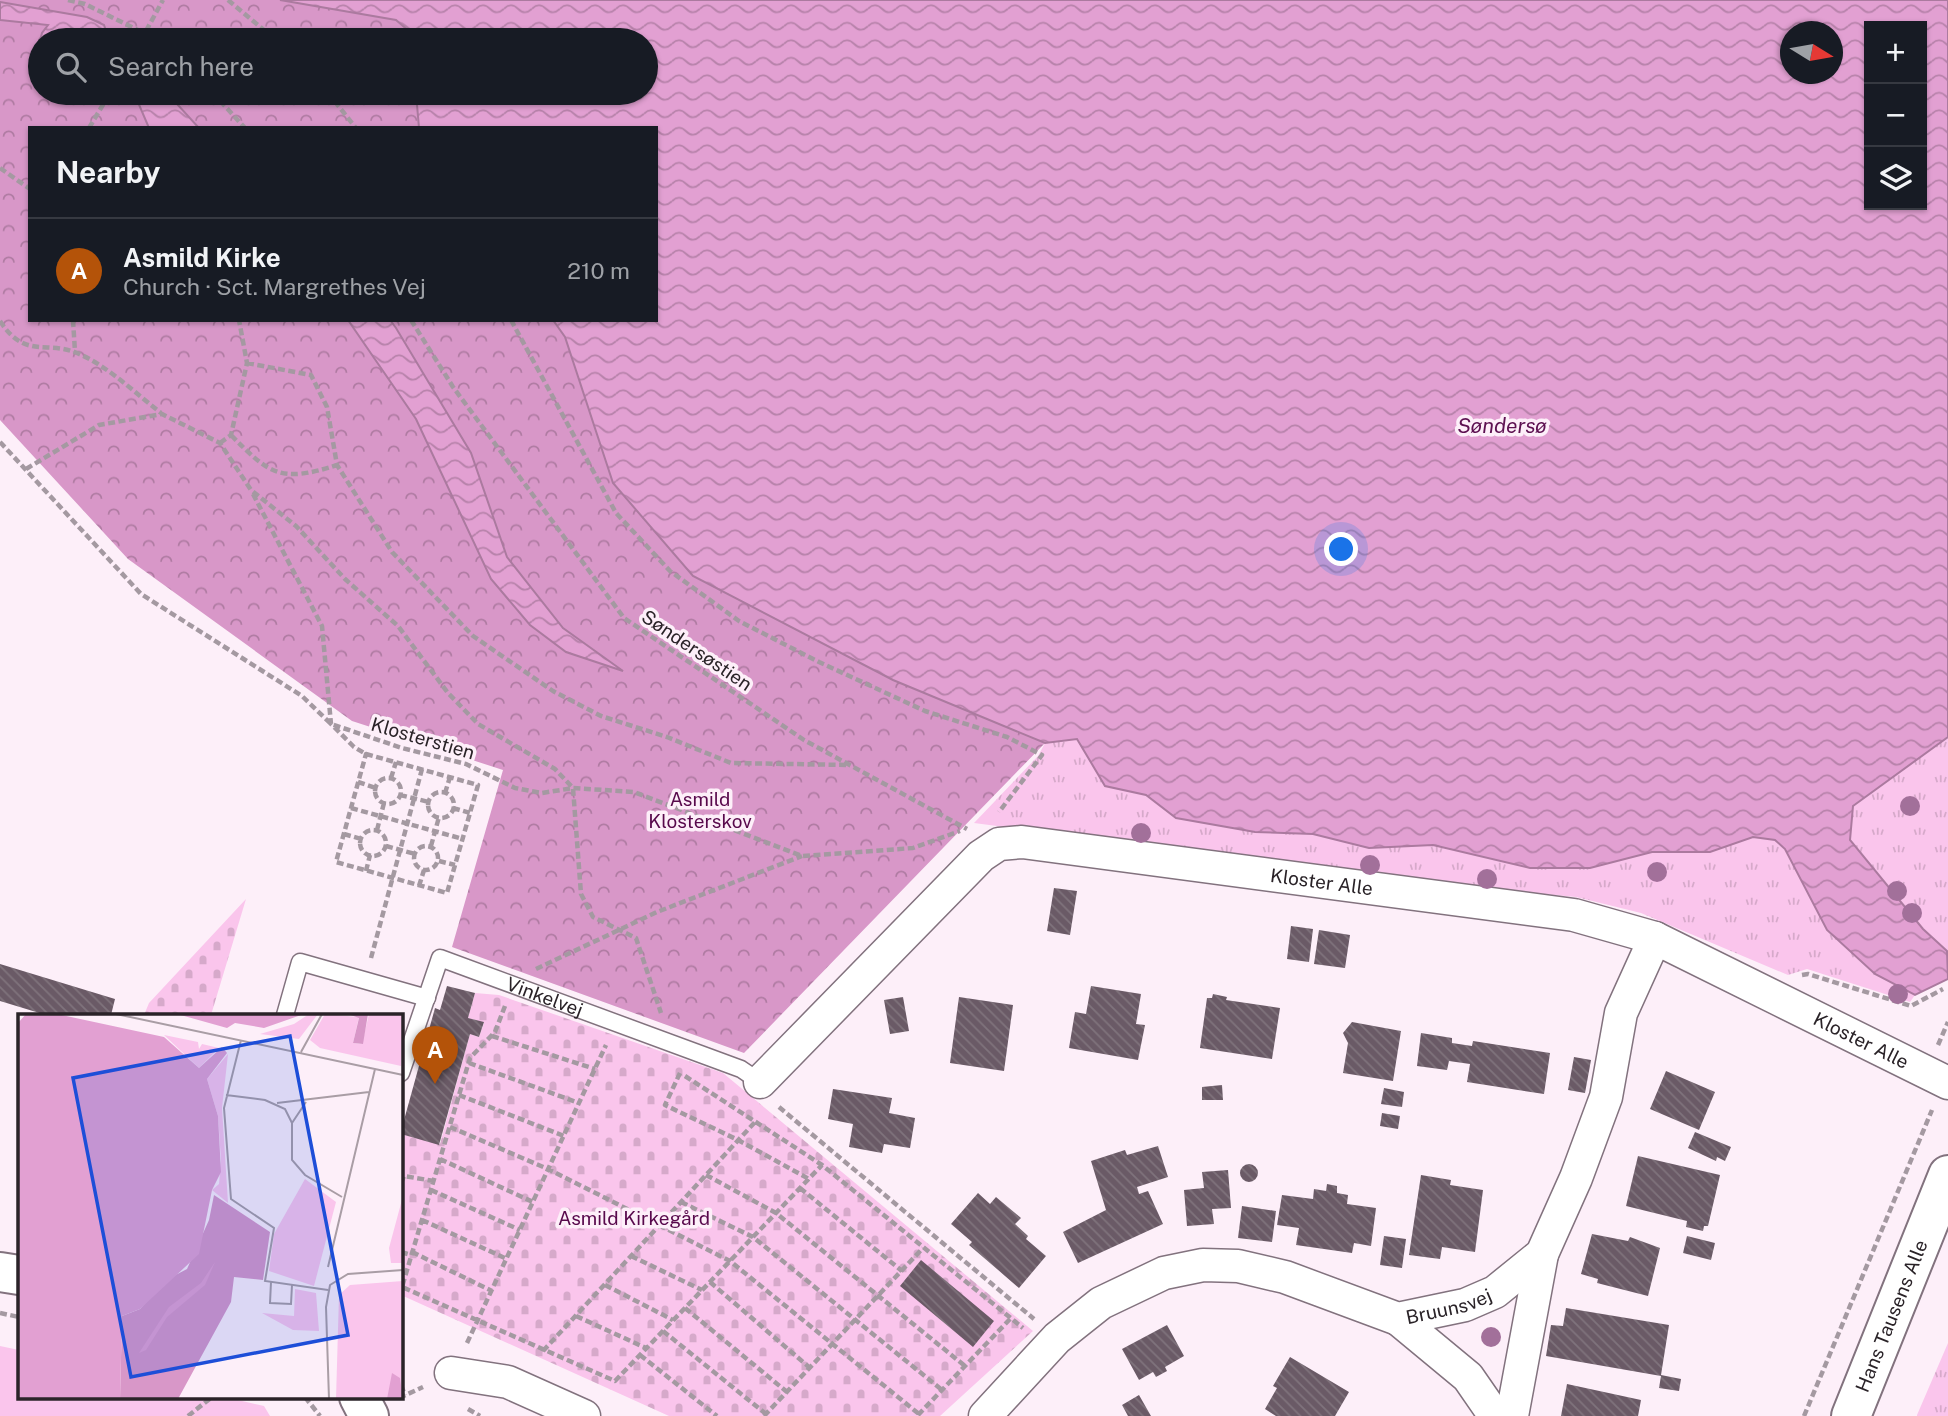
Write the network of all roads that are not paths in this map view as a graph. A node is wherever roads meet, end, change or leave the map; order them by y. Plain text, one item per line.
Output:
1 (1655, 938) junction
2 (427, 998) junction
3 (285, 1014) edge
4 (402, 1070) edge
5 (1946, 1081) edge
6 (760, 1082) joint
7 (1948, 1175) edge
8 (1542, 1254) junction
9 (0, 1272) edge
10 (18, 1275) edge
11 (1398, 1318) junction
12 (452, 1373) road end
13 (584, 1416) edge
14 (985, 1416) edge
15 (1495, 1416) edge
16 (1512, 1416) edge
17 (1851, 1416) edge

1 - 5 street, Kloster Alle
1 - 6 street, Kloster Alle
1 - 8 street, Bruunsvej
2 - 3 lane
2 - 4 lane, Vinkelvej
2 - 6 lane, Vinkelvej
7 - 17 street, Hans Tausens Alle
8 - 11 street, Bruunsvej
8 - 16 street
9 - 10 street
11 - 14 street, Bruunsvej
11 - 15 street
12 - 13 street

